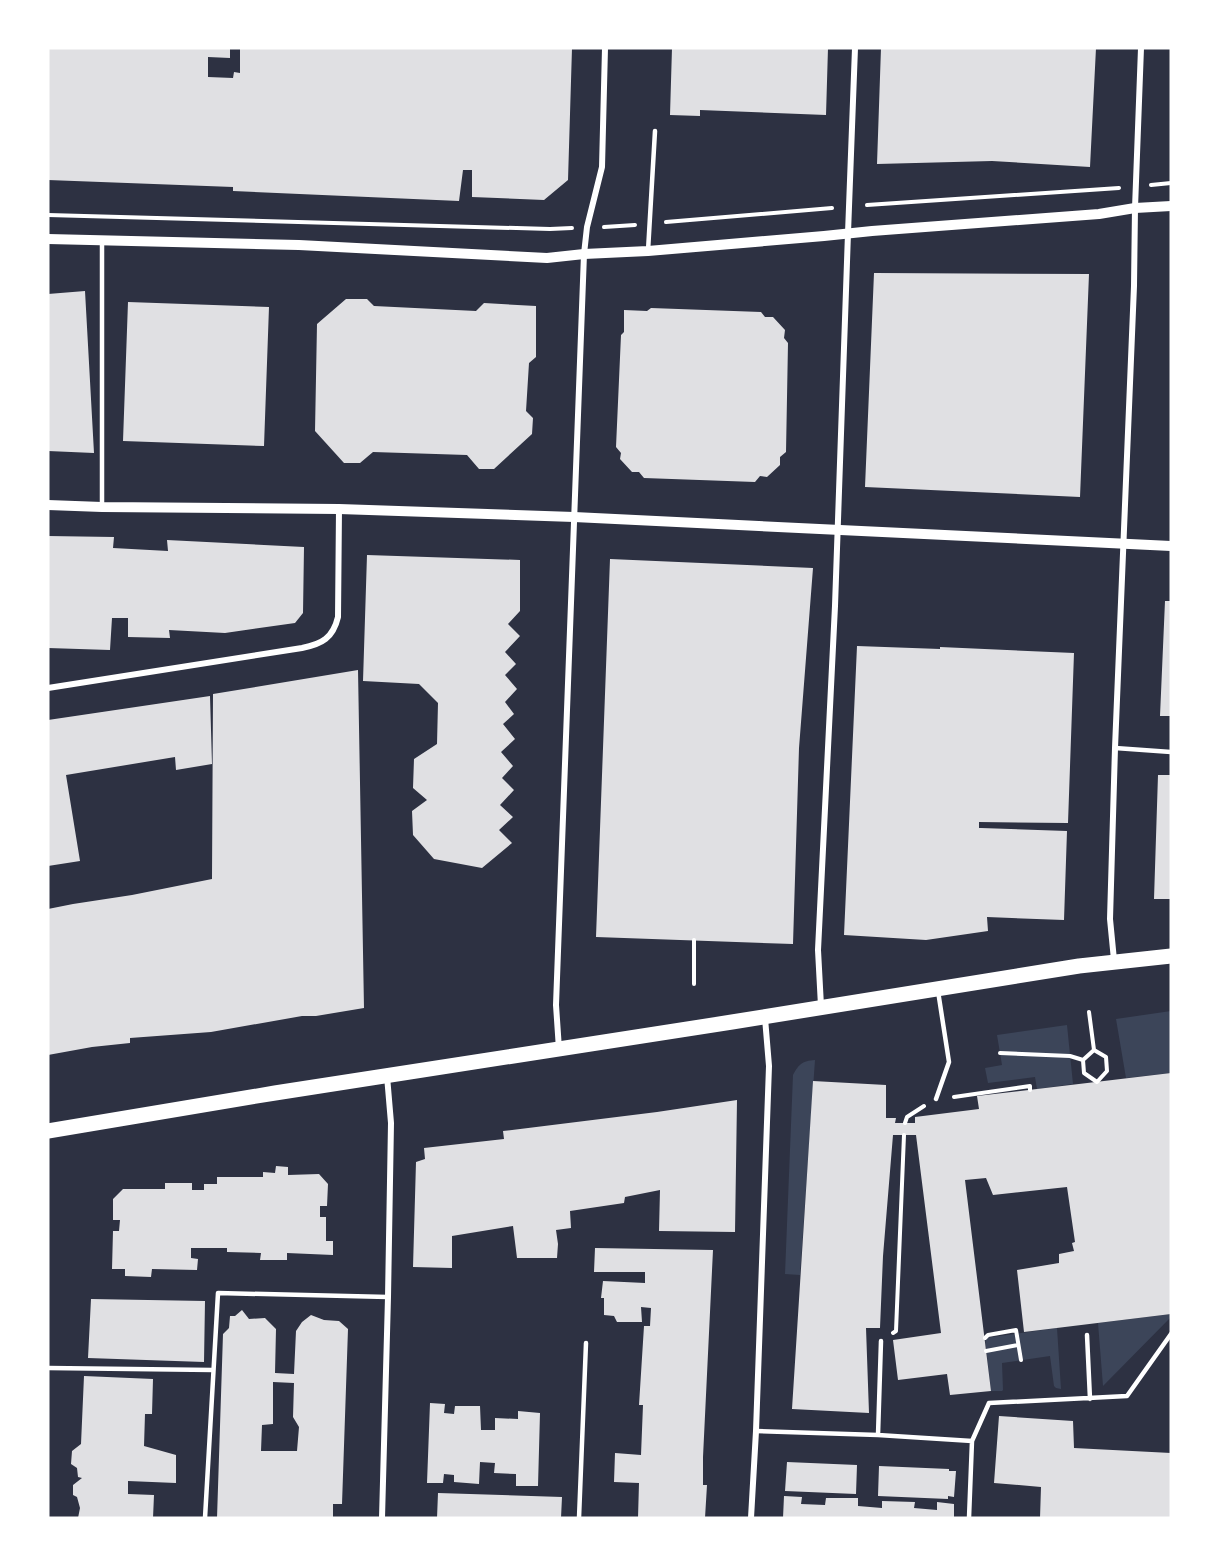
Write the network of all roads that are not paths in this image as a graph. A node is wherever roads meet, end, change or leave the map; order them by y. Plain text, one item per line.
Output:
1 (605, 48) edge
2 (855, 48) edge
3 (1141, 48) edge
4 (655, 131) dead end
5 (1171, 206) edge
6 (1135, 208) junction
7 (848, 233) junction
8 (48, 239) edge
9 (102, 240) junction
10 (648, 251) junction
11 (584, 254) junction
12 (48, 505) edge
13 (102, 507) junction
14 (339, 509) junction
15 (574, 517) junction
16 (838, 531) junction
17 (1123, 544) junction
18 (1171, 546) edge
19 (48, 688) edge
20 (1115, 748) junction
21 (1171, 752) edge
22 (1171, 956) edge
23 (1114, 961) junction
24 (937, 988) junction
25 (821, 1008) junction
26 (765, 1017) junction
27 (559, 1049) junction
28 (386, 1076) junction
29 (936, 1099) road end
30 (48, 1131) edge
31 (388, 1297) junction
32 (1171, 1334) edge
33 (1087, 1335) dead end
34 (881, 1341) road end
35 (586, 1343) dead end
36 (48, 1368) edge
37 (213, 1370) junction
38 (1090, 1399) junction
39 (756, 1431) junction
40 (878, 1435) junction
41 (972, 1442) junction
42 (205, 1518) edge
43 (382, 1518) edge
44 (579, 1518) edge
45 (751, 1518) edge
46 (969, 1518) edge

1 - 11 street
2 - 7 street
3 - 6 street
4 - 10 lane
5 - 6 street
6 - 7 street
6 - 17 street
7 - 10 street
7 - 16 street
8 - 9 street
9 - 11 street
9 - 13 lane
10 - 11 street
11 - 15 street
12 - 13 street
13 - 14 street
14 - 15 street
14 - 19 street
15 - 16 street
15 - 27 street
16 - 17 street
16 - 25 street
17 - 18 street
17 - 20 street
20 - 21 lane
20 - 23 street
22 - 23 main road
23 - 24 main road
24 - 25 main road
24 - 29 lane
25 - 26 main road
26 - 27 main road
26 - 39 street
27 - 28 main road
28 - 30 main road
28 - 31 street
31 - 37 lane
31 - 43 street
32 - 38 lane
33 - 38 lane
34 - 40 lane
35 - 44 lane
36 - 37 lane
37 - 42 lane
38 - 41 lane
39 - 40 lane
39 - 45 street
40 - 41 lane
41 - 46 lane

